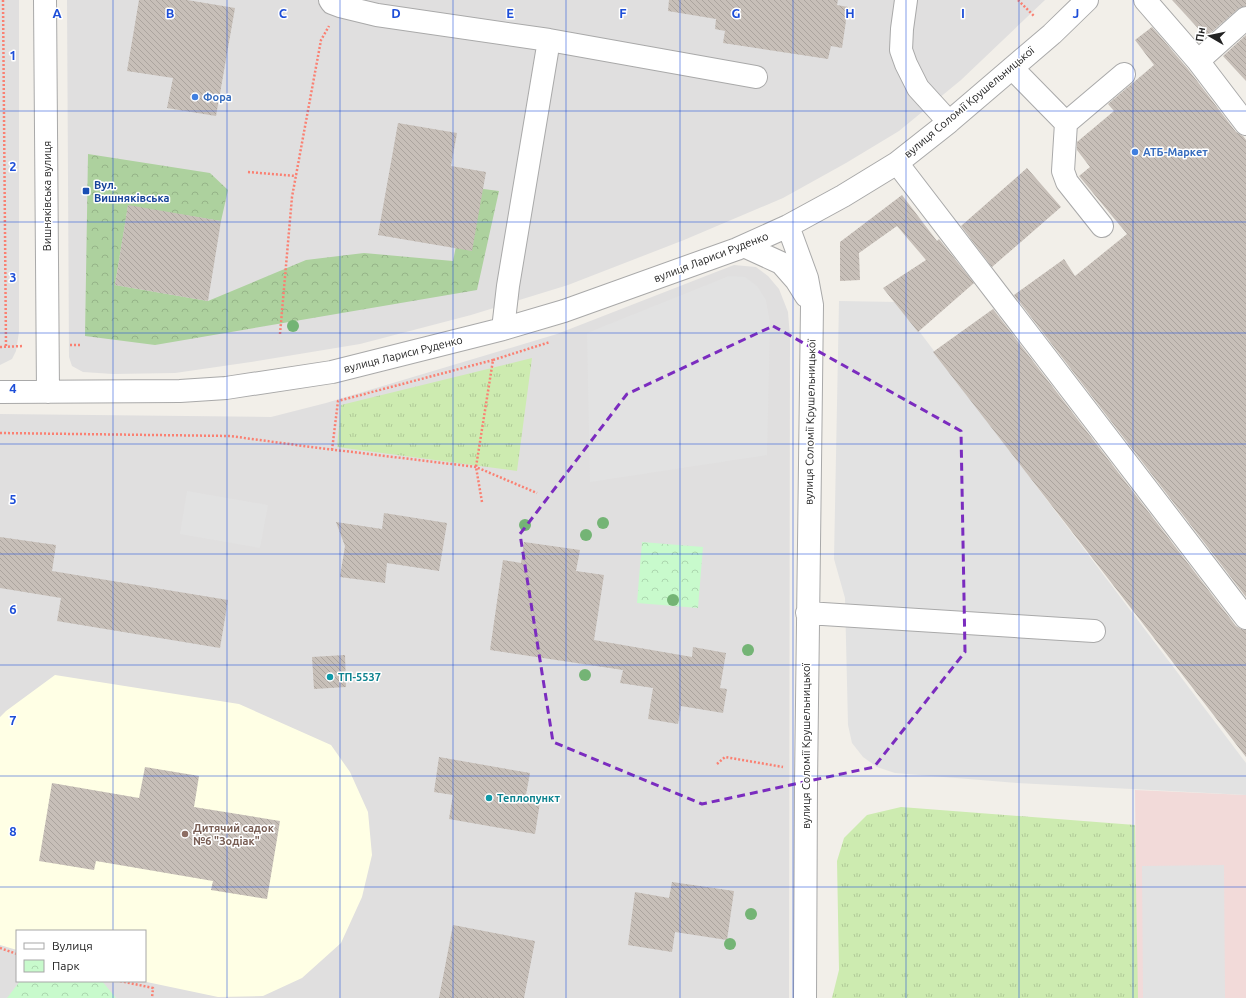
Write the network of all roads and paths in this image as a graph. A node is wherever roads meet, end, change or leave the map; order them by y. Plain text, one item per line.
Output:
1 (3, 0) edge
2 (45, 0) edge
3 (906, 0) edge
4 (1018, 0) edge
5 (1087, 0) edge
6 (1145, 0) edge
7 (335, 3) edge
8 (1034, 16) dead end
9 (1246, 18) edge
10 (549, 40) junction
11 (1198, 61) junction
12 (1012, 68) junction
13 (1124, 74) dead end
14 (756, 77) dead end
15 (949, 122) junction
16 (1066, 123) junction
17 (1246, 124) edge
18 (897, 163) junction
19 (248, 172) dead end
20 (296, 176) junction
21 (788, 226) junction
22 (1102, 226) dead end
23 (744, 246) junction
24 (812, 305) junction
25 (503, 329) junction
26 (280, 334) dead end
27 (552, 341) dead end
28 (0, 347) edge
29 (493, 360) junction
30 (0, 392) edge
31 (48, 392) junction
32 (0, 433) edge
33 (332, 450) junction
34 (476, 467) junction
35 (537, 493) dead end
36 (482, 502) dead end
37 (807, 613) junction
38 (1246, 618) edge
39 (1094, 631) dead end
40 (717, 764) dead end
41 (783, 767) dead end
42 (0, 948) edge
43 (16, 954) edge
44 (125, 982) edge
45 (152, 998) edge
46 (805, 998) edge

1 - 28 path
2 - 31 street, Вишняківська вулиця
3 - 15 street
4 - 8 path
5 - 12 street, вулиця Соломії Крушельницької
6 - 11 street
7 - 10 street
7 - 20 path
9 - 11 street
10 - 14 street
10 - 25 street
11 - 17 street
12 - 15 street, вулиця Соломії Крушельницької
12 - 16 street
13 - 16 street
15 - 18 street, вулиця Соломії Крушельницької
16 - 22 street
18 - 21 street, вулиця Соломії Крушельницької
18 - 38 street
19 - 20 path
20 - 26 path
21 - 23 street, вулиця Лариси Руденко
21 - 24 street, вулиця Соломії Крушельницької
23 - 24 street
23 - 25 street, вулиця Лариси Руденко
24 - 37 street, вулиця Соломії Крушельницької
25 - 31 street, вулиця Лариси Руденко
27 - 29 path
29 - 33 path
29 - 34 path
30 - 31 street, вулиця Лариси Руденко
32 - 33 path
33 - 34 path
34 - 35 path
34 - 36 path
37 - 39 street
37 - 46 street, вулиця Соломії Крушельницької
40 - 41 path
42 - 43 path
44 - 45 path

